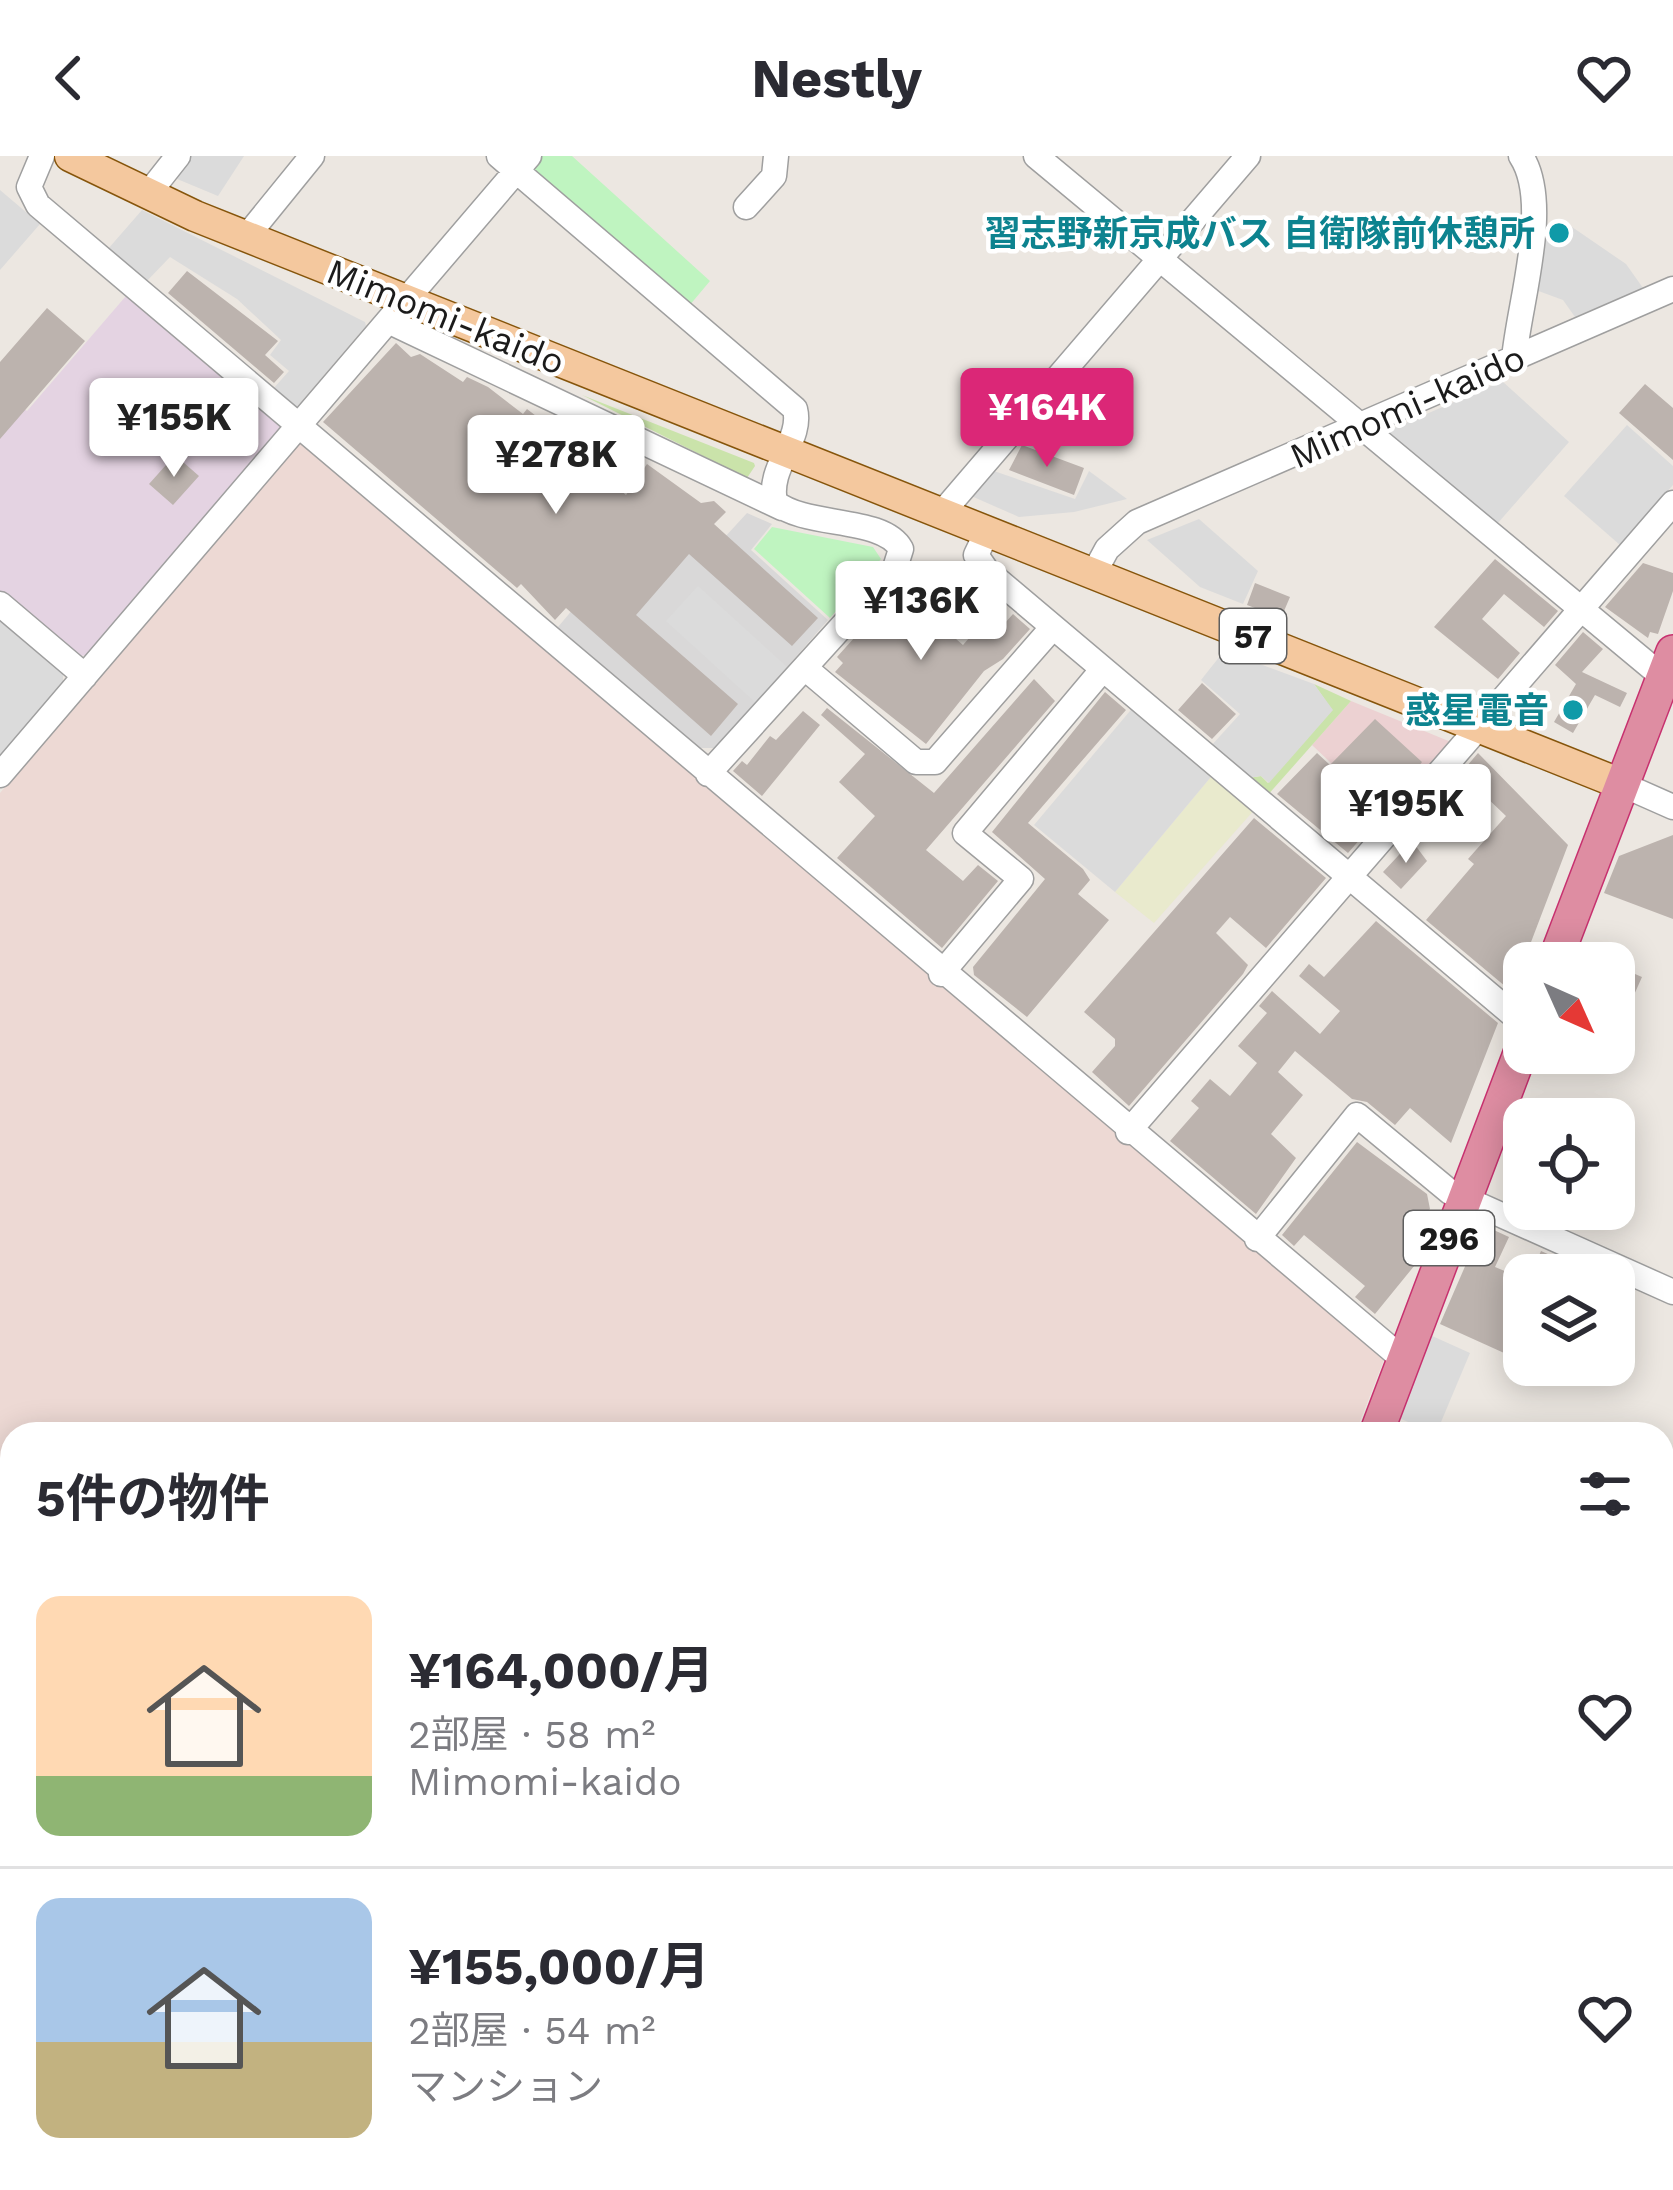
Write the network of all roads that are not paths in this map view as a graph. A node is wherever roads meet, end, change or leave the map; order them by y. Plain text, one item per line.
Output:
1 (42, 156) edge
2 (70, 156) edge
3 (178, 156) edge
4 (312, 156) edge
5 (776, 156) edge
6 (1036, 156) edge
7 (1248, 156) edge
8 (1522, 156) edge
9 (515, 161) edge
10 (148, 194) junction
11 (746, 207) dead end
12 (247, 236) junction
13 (1159, 260) junction
14 (1673, 290) edge
15 (397, 311) junction
16 (1514, 358) junction
17 (300, 424) junction
18 (1360, 428) junction
19 (783, 452) junction
20 (1673, 502) edge
21 (782, 508) junction
22 (941, 514) junction
23 (987, 532) junction
24 (1094, 573) junction
25 (0, 604) edge
26 (1580, 609) junction
27 (1053, 627) junction
28 (1668, 665) edge
29 (805, 668) junction
30 (1103, 669) junction
31 (85, 676) junction
32 (1478, 725) junction
33 (708, 774) junction
34 (0, 775) edge
35 (1621, 784) junction
36 (1673, 807) edge
37 (1344, 877) junction
38 (1562, 942) edge
39 (941, 974) junction
40 (1503, 1007) edge
41 (1512, 1074) edge
42 (1128, 1132) junction
43 (1464, 1199) junction
44 (1257, 1239) junction
45 (1673, 1292) edge
46 (1404, 1360) junction
47 (1381, 1422) edge

1 - 17 street
2 - 10 main road, Mimomi-kaido / 57
3 - 10 street
4 - 12 street
5 - 11 street
6 - 13 street
7 - 13 street
8 - 16 street
9 - 15 street
9 - 19 street
10 - 12 main road, Mimomi-kaido / 57
12 - 15 main road, Mimomi-kaido / 57
13 - 18 street
13 - 22 street
14 - 16 street, Mimomi-kaido
15 - 17 street
15 - 19 main road, Mimomi-kaido / 57
15 - 21 street
16 - 18 street, Mimomi-kaido
17 - 31 street
17 - 33 street
18 - 24 street, Mimomi-kaido
18 - 26 street
19 - 21 street
19 - 22 main road, Mimomi-kaido / 57
20 - 26 street
21 - 29 street
22 - 23 main road, Mimomi-kaido / 57
23 - 24 main road, Mimomi-kaido / 57
23 - 27 street
24 - 32 main road, Mimomi-kaido / 57
25 - 31 street
26 - 28 street
26 - 32 street
27 - 29 street
27 - 30 street
28 - 35 highway
29 - 33 street
30 - 37 street
30 - 39 street
31 - 34 street
32 - 35 main road, Mimomi-kaido / 57
32 - 37 street
33 - 39 street
35 - 36 street
35 - 38 highway
37 - 40 street
37 - 42 street
39 - 42 street
41 - 43 highway, 296
42 - 44 street
43 - 44 street
43 - 45 street
43 - 46 highway, 296
44 - 46 street
46 - 47 highway, 296

